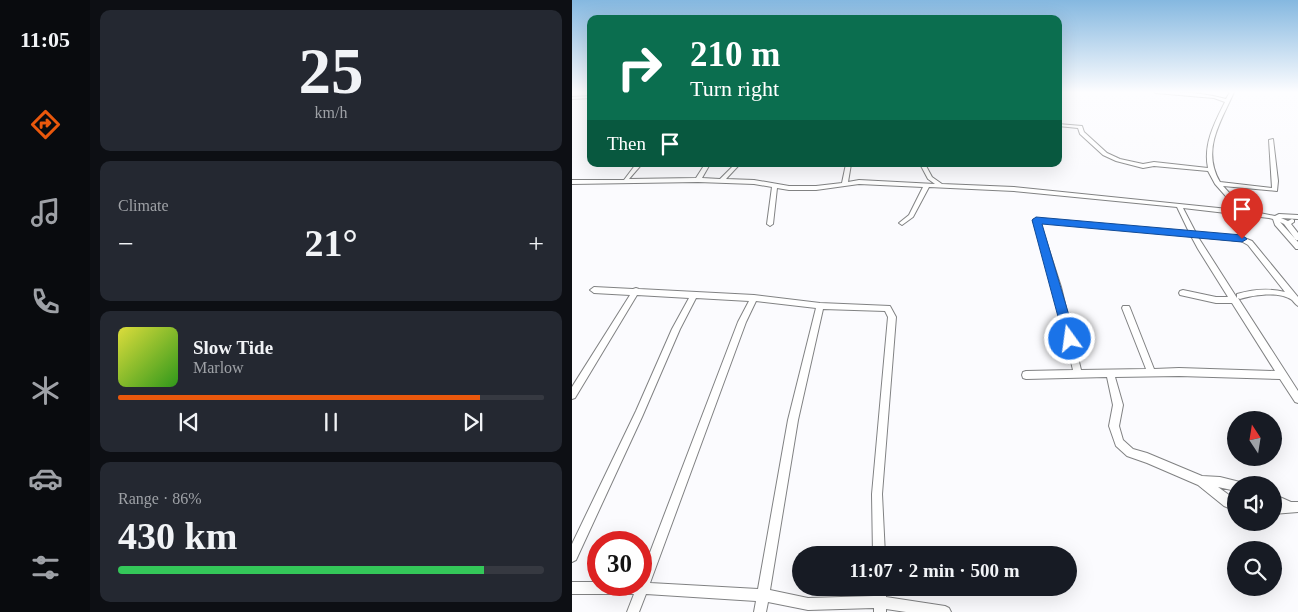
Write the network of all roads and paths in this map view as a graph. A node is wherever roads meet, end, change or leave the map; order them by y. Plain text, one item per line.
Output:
1 (1217, 121) edge
2 (1062, 125) edge
3 (1272, 140) dead end
4 (637, 167) edge
5 (705, 167) edge
6 (735, 167) edge
7 (848, 167) edge
8 (924, 167) edge
9 (1211, 170) junction
10 (626, 180) junction
11 (698, 180) junction
12 (721, 181) junction
13 (572, 182) edge
14 (1218, 184) junction
15 (775, 185) junction
16 (844, 185) junction
17 (927, 185) junction
18 (942, 186) junction
19 (1180, 206) junction
20 (1243, 212) junction
21 (1298, 217) edge
22 (1276, 218) junction
23 (1298, 221) edge
24 (902, 223) dead end
25 (1288, 223) junction
26 (770, 224) dead end
27 (1194, 235) junction
28 (1298, 238) edge
29 (1298, 247) edge
30 (594, 290) dead end
31 (636, 291) junction
32 (1183, 293) dead end
33 (694, 295) junction
34 (754, 298) junction
35 (1237, 298) junction
36 (1296, 301) edge
37 (820, 306) junction
38 (1126, 308) dead end
39 (1151, 372) junction
40 (1110, 373) junction
41 (1078, 374) junction
42 (1026, 375) dead end
43 (1283, 375) junction
44 (572, 395) edge
45 (1298, 398) edge
46 (1202, 481) junction
47 (1227, 484) edge
48 (1227, 501) edge
49 (1282, 502) edge
50 (1294, 507) edge
51 (879, 546) edge
52 (572, 556) edge
53 (652, 559) edge
54 (572, 588) edge
55 (587, 588) edge
56 (652, 589) edge
57 (764, 595) junction
58 (638, 596) edge
59 (880, 607) edge
60 (632, 612) edge
61 (760, 612) edge
62 (945, 612) edge

1 - 9 street
2 - 9 street
3 - 14 street
4 - 10 street
5 - 11 street
6 - 12 street
7 - 16 street
8 - 18 street
9 - 14 street
10 - 11 street
10 - 13 street
11 - 12 street
12 - 15 street
14 - 20 street
15 - 16 street
15 - 26 street
16 - 17 street
17 - 18 street
17 - 24 street
18 - 19 street
19 - 20 street
19 - 27 street
20 - 22 street
21 - 22 street
22 - 25 street
22 - 29 street
23 - 25 street
25 - 28 street
27 - 35 street
27 - 36 street
27 - 41 street
30 - 31 street
31 - 33 street
31 - 44 street
32 - 35 street
33 - 34 street
33 - 52 street
34 - 37 street
34 - 53 street
35 - 36 street
35 - 43 street
37 - 51 street
37 - 57 street
38 - 39 street
39 - 40 street
39 - 43 street
40 - 41 street
40 - 46 street
41 - 42 street
43 - 45 street
46 - 47 street
46 - 48 street
49 - 50 street
54 - 55 street
56 - 57 street
57 - 59 street
57 - 61 street
58 - 60 street
59 - 62 street

